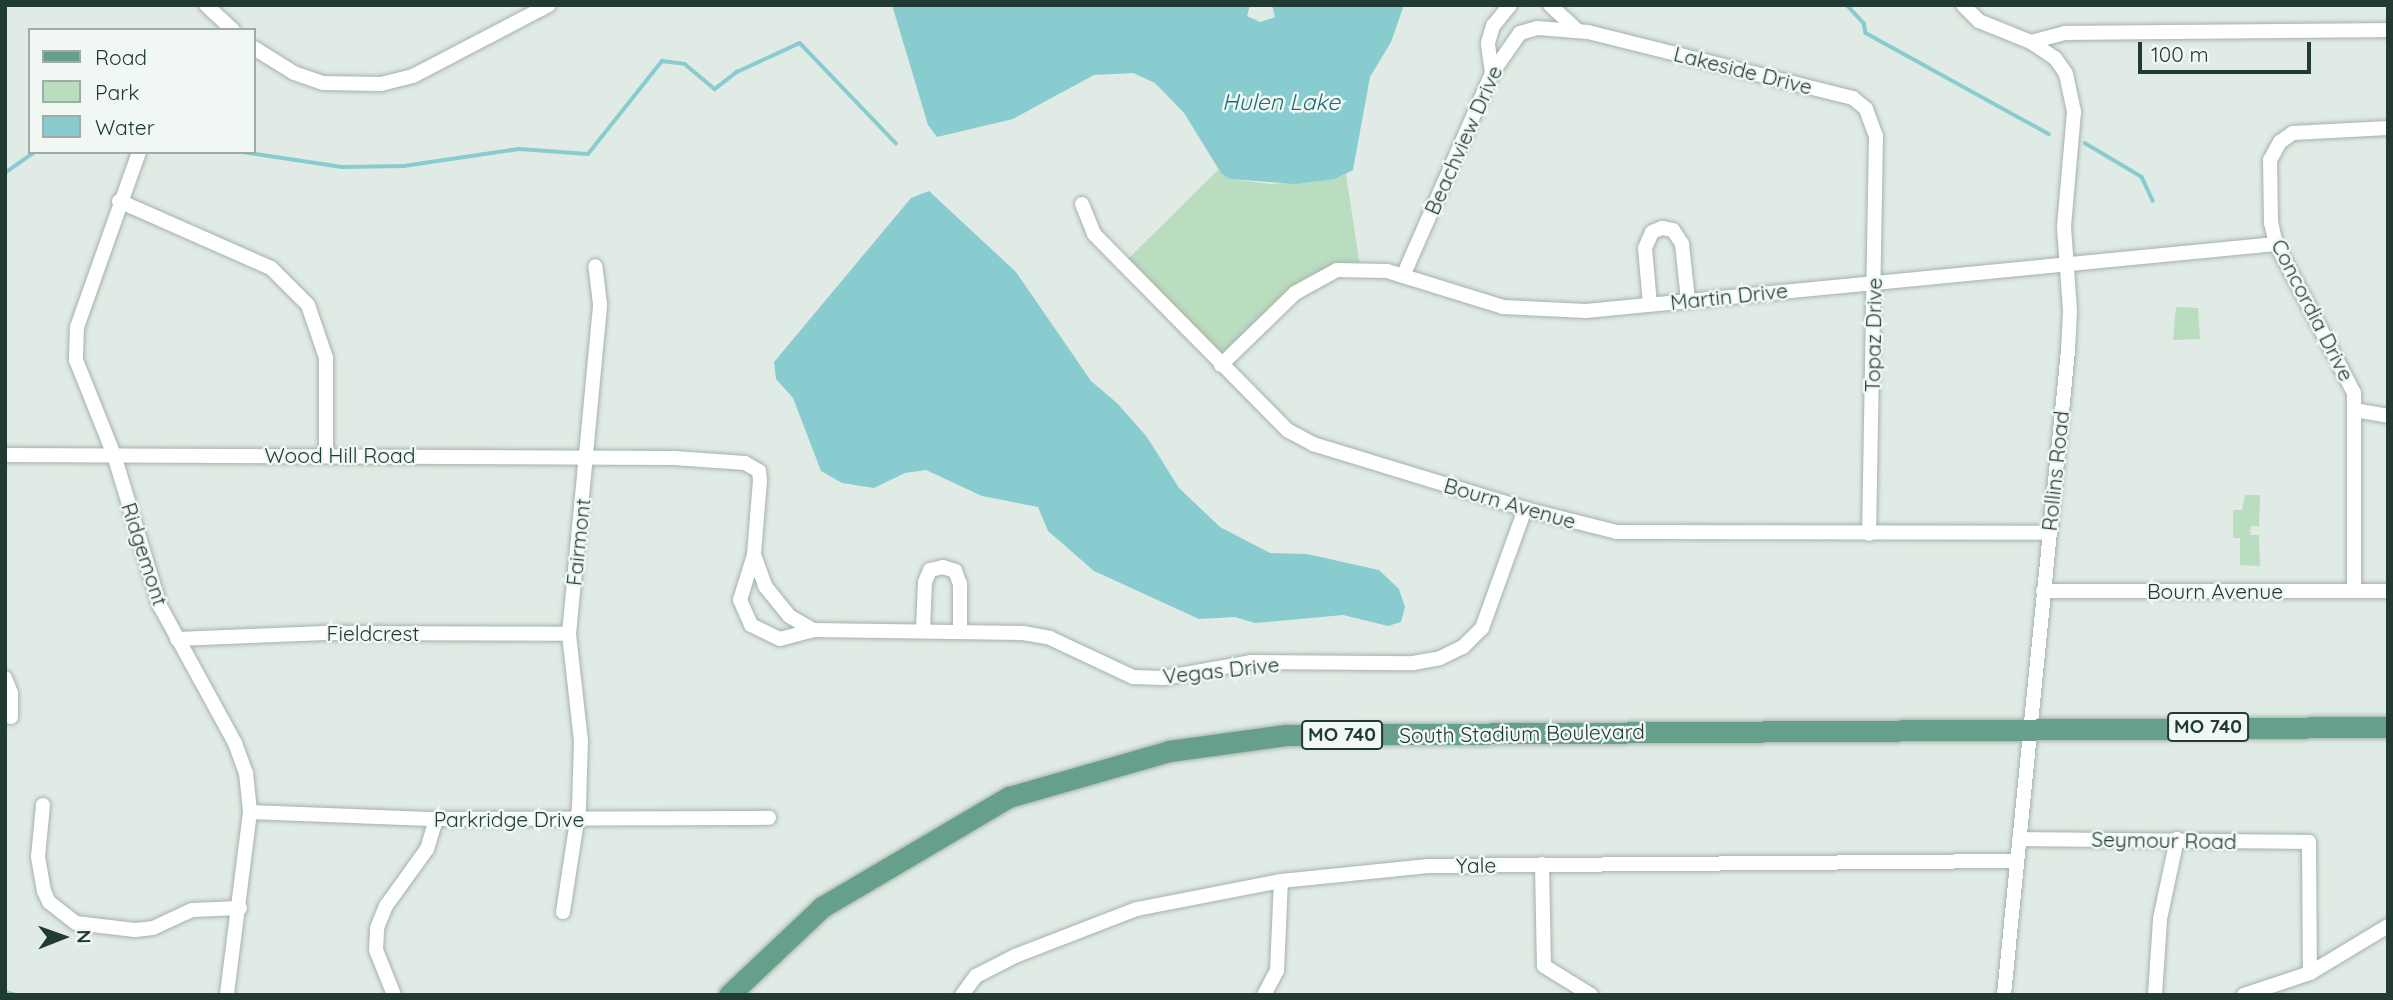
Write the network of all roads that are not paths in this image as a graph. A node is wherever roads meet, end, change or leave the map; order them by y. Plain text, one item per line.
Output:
1 (206, 5) edge
2 (550, 5) edge
3 (1510, 5) edge
4 (1549, 5) edge
5 (1963, 5) edge
6 (231, 28) edge
7 (2388, 30) edge
8 (1582, 31) junction
9 (2031, 42) junction
10 (256, 53) edge
11 (1492, 73) junction
12 (2388, 128) edge
13 (1876, 136) joint
14 (138, 154) edge
15 (119, 201) junction
16 (1082, 204) dead end
17 (2276, 244) junction
18 (2066, 264) junction
19 (595, 266) dead end
20 (1403, 276) junction
21 (1875, 281) junction
22 (1688, 300) junction
23 (1650, 304) junction
24 (1221, 365) junction
25 (2355, 410) junction
26 (2388, 416) edge
27 (5, 455) edge
28 (114, 455) junction
29 (326, 455) junction
30 (586, 458) junction
31 (1525, 509) junction
32 (2049, 533) junction
33 (1869, 534) junction
34 (754, 555) junction
35 (2354, 591) junction
36 (2388, 591) edge
37 (2043, 592) junction
38 (813, 630) junction
39 (923, 630) junction
40 (960, 630) junction
41 (569, 634) junction
42 (177, 639) junction
43 (5, 678) edge
44 (11, 717) dead end
45 (2388, 727) edge
46 (2028, 728) junction
47 (43, 805) dead end
48 (250, 812) junction
49 (769, 818) dead end
50 (436, 819) junction
51 (578, 819) junction
52 (2019, 839) junction
53 (2177, 839) junction
54 (2017, 861) junction
55 (1542, 864) junction
56 (1281, 881) junction
57 (240, 908) junction
58 (562, 912) dead end
59 (2388, 926) edge
60 (2310, 973) junction
61 (227, 995) edge
62 (394, 995) edge
63 (729, 995) edge
64 (962, 995) edge
65 (1264, 995) edge
66 (1591, 995) edge
67 (2004, 995) edge
68 (2155, 995) edge
69 (2244, 995) edge

1 - 6 street
2 - 10 street
3 - 11 street
4 - 8 street
5 - 9 street, Rollins Road
7 - 9 street
8 - 11 street, Beachview Drive
8 - 13 street, Lakeside Drive
9 - 18 street, Rollins Road
11 - 20 street, Beachview Drive
12 - 17 street, Concordia Drive
13 - 21 street, Topaz Drive
14 - 15 street, Ridgemont
15 - 28 street, Ridgemont
15 - 29 street
16 - 24 street, Bourn Avenue
17 - 18 street, Martin Drive
17 - 25 street, Concordia Drive
18 - 21 street, Martin Drive
18 - 32 street, Rollins Road
19 - 30 street, Fairmont
20 - 23 street, Martin Drive
20 - 24 street, Martin Drive
21 - 22 street, Martin Drive
21 - 33 street, Topaz Drive
22 - 23 street, Martin Drive
22 - 23 street
24 - 31 street, Bourn Avenue
25 - 26 street
25 - 35 street, Concordia Drive
27 - 28 street, Wood Hill Road
28 - 29 street, Wood Hill Road
28 - 42 street, Ridgemont
29 - 30 street, Wood Hill Road
30 - 34 street, Wood Hill Road
30 - 41 street, Fairmont
31 - 33 street, Bourn Avenue
31 - 40 street, Vegas Drive
32 - 33 street, Bourn Avenue
32 - 37 street, Rollins Road
34 - 38 street
34 - 38 street, Vegas Drive
35 - 36 street, Bourn Avenue
35 - 37 street, Bourn Avenue
37 - 46 street, Rollins Road
38 - 39 street, Vegas Drive
39 - 40 street, Vegas Drive
39 - 40 street
41 - 42 street, Fieldcrest
41 - 51 street, Fairmont
42 - 48 street, Ridgemont
43 - 44 street
45 - 46 main road, South Stadium Boulevard / MO 740
46 - 52 street, Rollins Road
46 - 63 main road, South Stadium Boulevard / MO 740
47 - 57 street
48 - 50 street, Parkridge Drive
48 - 57 street, Ridgemont
49 - 51 street, Parkridge Drive
50 - 51 street, Parkridge Drive
50 - 62 street
51 - 58 street, Fairmont
52 - 53 street, Seymour Road
52 - 54 street, Rollins Road
53 - 60 street, Seymour Road
53 - 68 street
54 - 55 street, Yale
54 - 67 street, Rollins Road
55 - 56 street, Yale
55 - 66 street
56 - 64 street, Yale
56 - 65 street
57 - 61 street, Ridgemont
59 - 60 street
60 - 69 street

